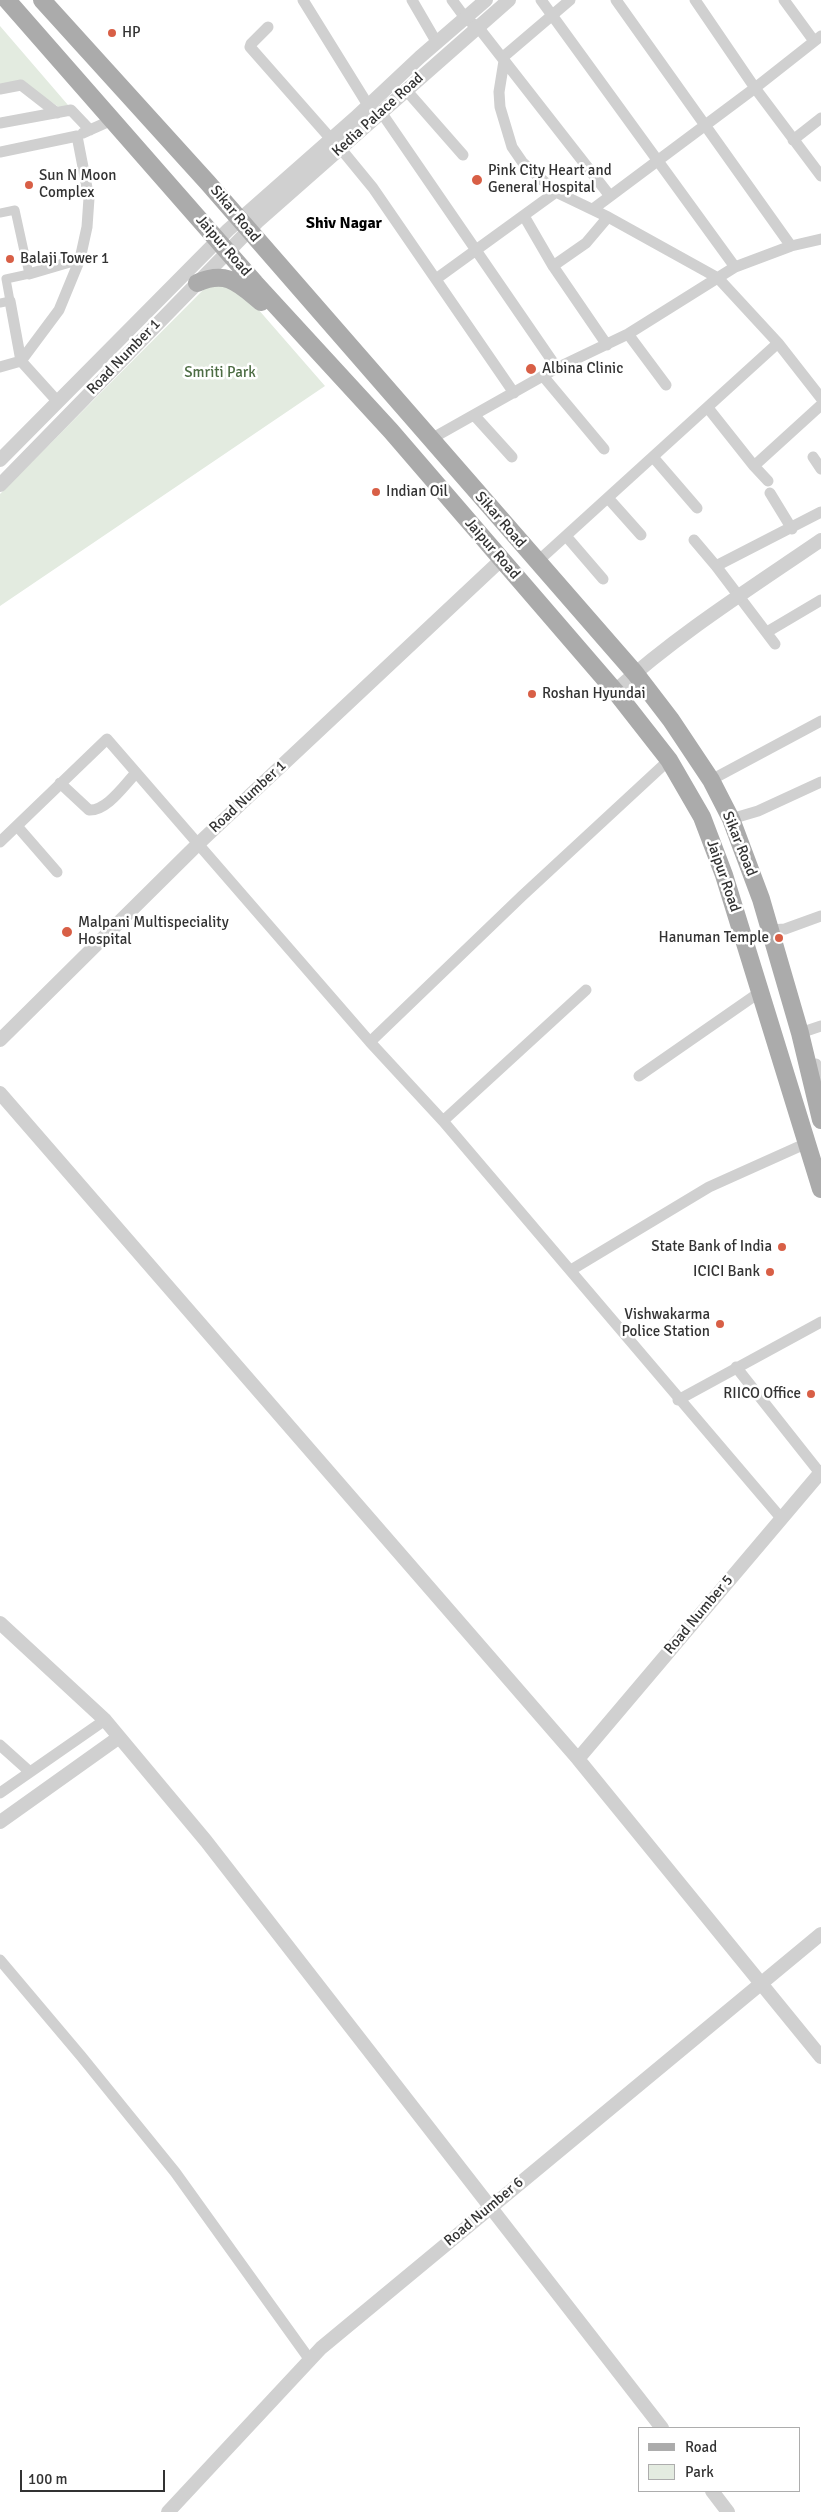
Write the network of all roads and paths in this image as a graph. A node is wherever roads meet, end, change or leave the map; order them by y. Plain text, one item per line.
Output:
1 (7, 0) edge
2 (42, 0) edge
3 (302, 0) edge
4 (412, 0) edge
5 (452, 0) edge
6 (486, 0) edge
7 (509, 0) edge
8 (541, 0) edge
9 (570, 0) edge
10 (616, 0) edge
11 (695, 0) edge
12 (784, 0) edge
13 (553, 16) junction
14 (466, 19) junction
15 (268, 27) dead end
16 (478, 27) junction
17 (817, 38) edge
18 (437, 43) junction
19 (503, 59) junction
20 (755, 88) junction
21 (0, 89) edge
22 (406, 90) junction
23 (368, 105) junction
24 (382, 112) junction
25 (57, 113) junction
26 (821, 118) edge
27 (112, 120) junction
28 (0, 123) edge
29 (703, 125) junction
30 (90, 130) junction
31 (77, 136) junction
32 (793, 140) junction
33 (336, 144) junction
34 (0, 152) edge
35 (462, 155) dead end
36 (657, 160) junction
37 (821, 176) edge
38 (556, 192) junction
39 (610, 196) junction
40 (593, 209) junction
41 (0, 213) edge
42 (524, 216) junction
43 (608, 217) junction
44 (247, 226) junction
45 (817, 240) edge
46 (223, 245) junction
47 (790, 246) junction
48 (475, 250) junction
49 (821, 252) edge
50 (80, 259) junction
51 (552, 266) junction
52 (735, 267) junction
53 (29, 274) junction
54 (436, 278) junction
55 (718, 278) junction
56 (197, 283) junction
57 (5, 302) edge
58 (275, 304) junction
59 (628, 334) junction
60 (778, 343) junction
61 (607, 345) junction
62 (21, 361) junction
63 (0, 366) edge
64 (557, 368) junction
65 (543, 376) junction
66 (666, 385) dead end
67 (514, 393) junction
68 (821, 398) edge
69 (58, 402) junction
70 (821, 405) edge
71 (708, 408) junction
72 (474, 415) junction
73 (434, 438) junction
74 (604, 449) dead end
75 (512, 457) dead end
76 (813, 457) dead end
77 (652, 458) junction
78 (0, 460) edge
79 (754, 466) junction
80 (821, 469) edge
81 (768, 481) dead end
82 (0, 484) edge
83 (770, 493) dead end
84 (608, 498) junction
85 (696, 508) dead end
86 (821, 512) edge
87 (792, 529) junction
88 (641, 535) dead end
89 (566, 536) junction
90 (694, 540) dead end
91 (821, 540) edge
92 (502, 560) junction
93 (540, 560) junction
94 (716, 566) junction
95 (603, 578) dead end
96 (739, 596) junction
97 (821, 600) edge
98 (767, 632) junction
99 (775, 644) dead end
100 (638, 670) junction
101 (614, 691) junction
102 (821, 721) edge
103 (669, 760) junction
104 (136, 773) junction
105 (714, 779) junction
106 (821, 782) edge
107 (60, 783) junction
108 (734, 818) junction
109 (17, 826) junction
110 (0, 842) edge
111 (198, 844) junction
112 (58, 872) dead end
113 (821, 916) edge
114 (773, 930) junction
115 (586, 990) dead end
116 (760, 992) junction
117 (821, 1026) edge
118 (804, 1032) junction
119 (0, 1040) edge
120 (370, 1042) junction
121 (639, 1076) dead end
122 (821, 1082) edge
123 (0, 1093) edge
124 (821, 1120) edge
125 (443, 1121) junction
126 (807, 1143) junction
127 (821, 1189) edge
128 (570, 1270) junction
129 (821, 1322) edge
130 (736, 1368) junction
131 (678, 1400) junction
132 (820, 1473) edge
133 (781, 1518) junction
134 (0, 1623) edge
135 (105, 1720) junction
136 (118, 1738) junction
137 (0, 1745) edge
138 (578, 1759) junction
139 (30, 1772) junction
140 (0, 1793) edge
141 (0, 1822) edge
142 (821, 1934) edge
143 (0, 1960) edge
144 (761, 1984) junction
145 (821, 2057) edge
146 (490, 2207) junction
147 (310, 2360) junction
148 (661, 2427) edge
149 (713, 2492) edge
150 (168, 2512) edge
151 (728, 2512) edge

1 - 27 main road, Jaipur Road
2 - 44 main road, Sikar Road
3 - 23 street
4 - 18 street
5 - 14 street
6 - 14 street, Kedia Palace Road
7 - 16 street, Kedia Palace Road
8 - 13 street
9 - 13 street
10 - 29 street
11 - 20 street
12 - 17 street
13 - 19 street
13 - 36 street
14 - 16 street
14 - 18 street, Kedia Palace Road
15 - 33 street
16 - 19 street
16 - 22 street, Kedia Palace Road
17 - 20 street
18 - 23 street, Kedia Palace Road
19 - 38 street
19 - 39 street
20 - 29 street
20 - 32 street
21 - 25 street
22 - 24 street, Kedia Palace Road
22 - 35 street
23 - 33 street, Kedia Palace Road
24 - 33 street, Kedia Palace Road
24 - 48 street
25 - 28 street
25 - 30 street
26 - 32 street
27 - 30 street
27 - 46 main road, Jaipur Road
29 - 36 street
29 - 47 street
30 - 31 street
31 - 34 street
31 - 50 street
32 - 37 street
33 - 44 street, Kedia Palace Road
33 - 54 street
36 - 39 street
36 - 52 street
38 - 40 street
38 - 42 street
39 - 40 street
40 - 43 street
41 - 53 street
42 - 48 street
42 - 51 street
43 - 51 street
43 - 55 street
44 - 46 street, Road Number 1
44 - 73 main road, Sikar Road
45 - 47 street
45 - 49 street
46 - 56 street, Road Number 1
46 - 58 main road, Jaipur Road
46 - 69 street, Road Number 1
47 - 52 street
48 - 54 street
48 - 64 street
50 - 53 street
50 - 62 street
51 - 61 street
52 - 55 street
53 - 57 street
54 - 67 street
55 - 59 street
55 - 60 street
56 - 58 main road
56 - 82 street, Road Number 1
57 - 62 street
58 - 92 main road, Jaipur Road
59 - 61 street
59 - 66 street
60 - 68 street
60 - 71 street
61 - 64 street
62 - 63 street
62 - 69 street
64 - 65 street
65 - 67 street
65 - 74 street
67 - 72 street
69 - 78 street, Road Number 1
70 - 79 street
71 - 77 street
71 - 79 street
72 - 73 street
72 - 75 street
73 - 93 main road, Sikar Road
76 - 80 street
77 - 84 street
77 - 85 street
79 - 81 street
83 - 87 street
84 - 88 street
84 - 89 street
86 - 87 street
87 - 94 street
89 - 93 street
89 - 95 street
90 - 94 street
91 - 96 street
92 - 101 main road, Jaipur Road
92 - 111 street, Road Number 1
93 - 100 main road, Sikar Road
94 - 96 street
96 - 98 street
96 - 100 street
97 - 98 street
98 - 99 street
100 - 101 street
100 - 105 main road, Sikar Road
101 - 103 main road, Jaipur Road
102 - 105 street
103 - 116 main road, Jaipur Road
103 - 120 street
104 - 107 street
104 - 107 street
104 - 111 street
105 - 108 main road, Sikar Road
106 - 108 street
107 - 109 street
108 - 114 main road, Sikar Road
109 - 110 street
109 - 112 street
111 - 119 street, Road Number 1
111 - 120 street
113 - 114 street
114 - 118 main road, Sikar Road
115 - 125 street
116 - 121 street
116 - 126 main road, Jaipur Road
117 - 118 street
118 - 122 street
118 - 124 main road, Sikar Road
120 - 125 street
123 - 138 street
125 - 128 street
126 - 127 main road, Jaipur Road
126 - 128 street
128 - 131 street
129 - 130 street
130 - 131 street
130 - 132 street
131 - 133 street
132 - 133 street, Road Number 5
133 - 138 street, Road Number 5
134 - 135 street
135 - 136 street
135 - 139 street
136 - 141 street
136 - 146 street
137 - 139 street
138 - 144 street
139 - 140 street
142 - 144 street, Road Number 6
143 - 147 street
144 - 145 street
144 - 146 street, Road Number 6
146 - 147 street, Road Number 6
146 - 148 street
147 - 150 street, Road Number 6
149 - 151 street

